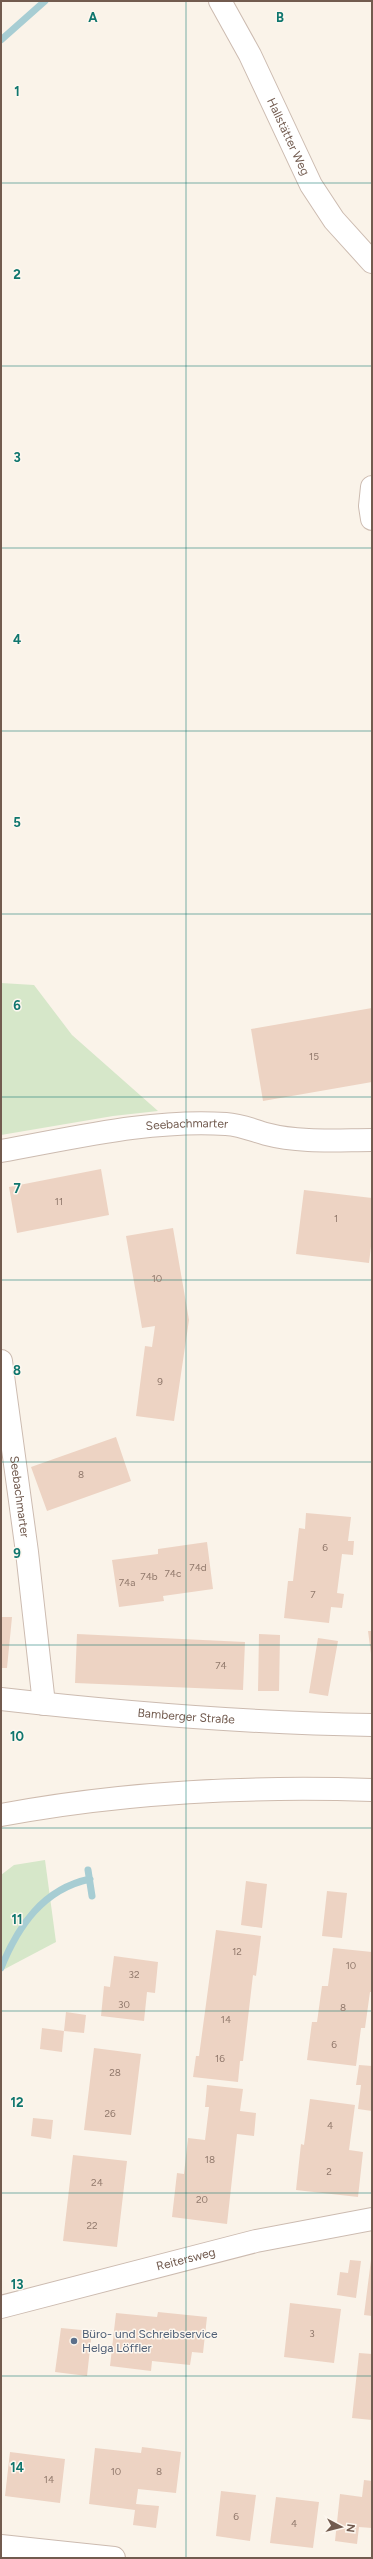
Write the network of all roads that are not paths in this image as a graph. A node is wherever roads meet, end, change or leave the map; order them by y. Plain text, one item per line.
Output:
1 (220, 1) edge
2 (372, 262) edge
3 (372, 487) edge
4 (372, 519) edge
5 (372, 1140) edge
6 (1, 1150) edge
7 (1, 1361) edge
8 (1, 1699) edge
9 (44, 1704) junction
10 (372, 1725) edge
11 (372, 1790) edge
12 (1, 1815) edge
13 (372, 2219) edge
14 (1, 2307) edge
15 (1, 2546) edge
16 (29, 2553) edge
17 (114, 2558) edge

1 - 2 street, Hallstätter Weg
3 - 4 street
5 - 6 street, Seebachmarter
7 - 9 street, Seebachmarter
8 - 9 street, Bamberger Straße
9 - 10 street, Bamberger Straße
11 - 12 street
13 - 14 street, Reitersweg
15 - 16 street
16 - 17 street

